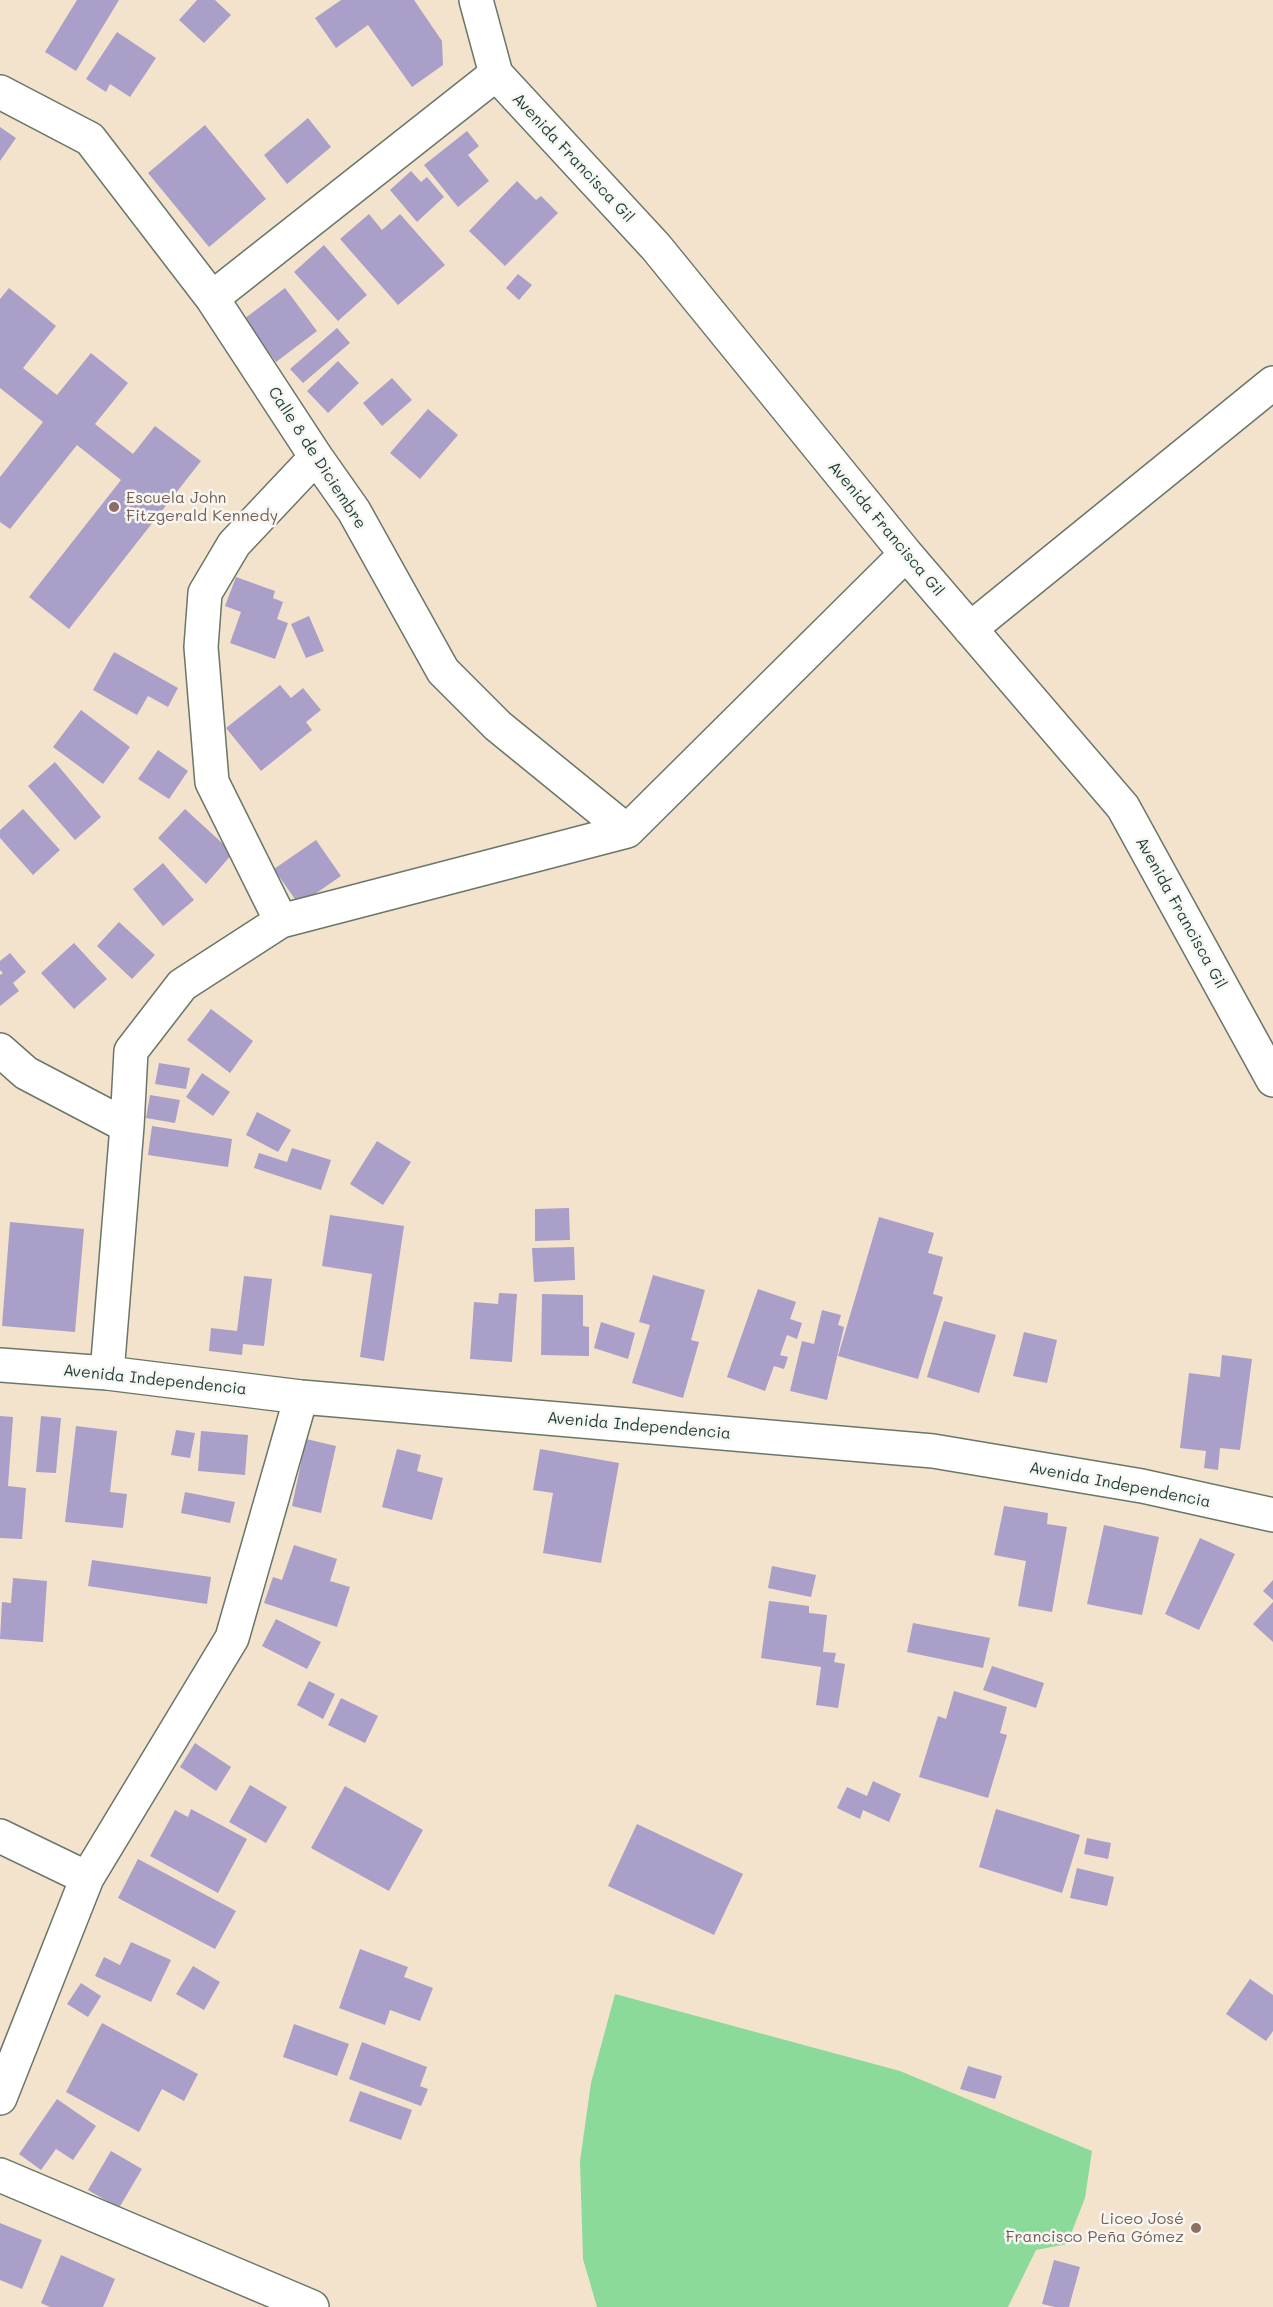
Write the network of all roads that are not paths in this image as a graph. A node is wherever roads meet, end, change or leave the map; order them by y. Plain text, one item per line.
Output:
1 (476, 0) edge
2 (496, 74) junction
3 (0, 92) edge
4 (212, 298) junction
5 (1273, 383) edge
6 (316, 458) junction
7 (906, 554) junction
8 (970, 629) junction
9 (627, 831) junction
10 (281, 921) junction
11 (0, 1050) edge
12 (1273, 1080) edge
13 (127, 1126) junction
14 (0, 1365) edge
15 (107, 1373) junction
16 (301, 1398) junction
17 (1273, 1515) edge
18 (0, 1836) edge
19 (87, 1878) junction
20 (0, 2098) edge
21 (0, 2175) edge
22 (312, 2307) edge

1 - 2 street, Avenida Francisca Gil
2 - 4 street
2 - 7 street, Avenida Francisca Gil
3 - 4 street, Calle 8 de Diciembre
4 - 6 street, Calle 8 de Diciembre
5 - 8 street
6 - 9 street, Calle 8 de Diciembre
6 - 10 street
7 - 8 street, Avenida Francisca Gil
7 - 9 street
8 - 12 street, Avenida Francisca Gil
9 - 10 street
10 - 13 street
11 - 13 street
13 - 15 street
14 - 15 street, Avenida Independencia
15 - 16 street, Avenida Independencia
16 - 17 street, Avenida Independencia
16 - 19 street
18 - 19 street
19 - 20 street
21 - 22 street

